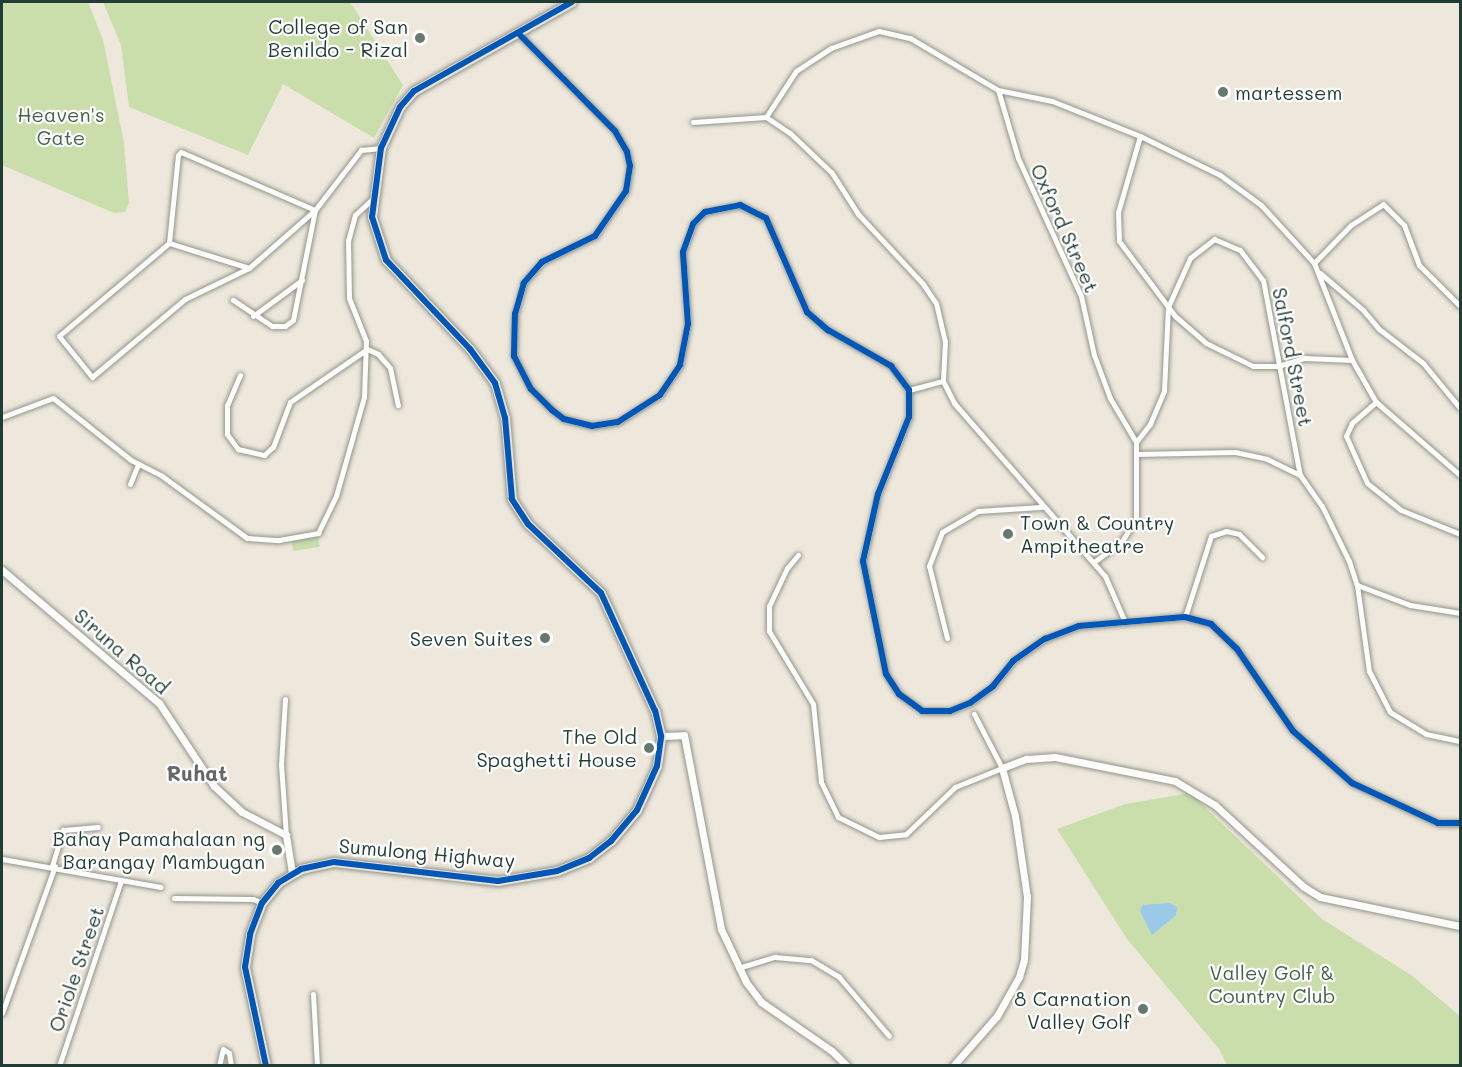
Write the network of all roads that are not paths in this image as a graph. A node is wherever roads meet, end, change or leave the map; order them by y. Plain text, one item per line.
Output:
1 (572, 2) edge
2 (518, 33) junction
3 (998, 90) junction
4 (766, 117) junction
5 (693, 122) dead end
6 (1140, 136) junction
7 (381, 148) junction
8 (372, 200) junction
9 (315, 210) junction
10 (169, 243) junction
11 (1314, 263) junction
12 (249, 268) junction
13 (1318, 272) junction
14 (302, 280) junction
15 (233, 300) dead end
16 (1461, 306) edge
17 (1168, 307) junction
18 (253, 316) junction
19 (367, 349) junction
20 (1352, 360) junction
21 (1278, 366) junction
22 (240, 375) dead end
23 (943, 381) junction
24 (909, 390) junction
25 (1376, 402) junction
26 (398, 405) dead end
27 (1461, 408) edge
28 (2, 417) edge
29 (1136, 442) junction
30 (1136, 454) junction
31 (138, 464) junction
32 (1300, 475) junction
33 (1461, 475) edge
34 (130, 484) dead end
35 (1041, 507) junction
36 (1461, 534) edge
37 (798, 555) dead end
38 (1262, 557) dead end
39 (1094, 562) junction
40 (2, 570) edge
41 (1357, 585) junction
42 (1461, 613) edge
43 (1185, 617) junction
44 (1124, 620) junction
45 (947, 638) dead end
46 (285, 699) dead end
47 (974, 714) dead end
48 (661, 736) junction
49 (1461, 741) edge
50 (1002, 768) junction
51 (1461, 823) edge
52 (98, 826) dead end
53 (286, 835) junction
54 (2, 858) edge
55 (54, 866) junction
56 (292, 874) junction
57 (121, 881) junction
58 (161, 887) dead end
59 (174, 898) dead end
60 (262, 903) junction
61 (1461, 926) edge
62 (738, 968) junction
63 (314, 994) dead end
64 (2, 1013) edge
65 (890, 1036) dead end
66 (59, 1065) edge
67 (219, 1065) edge
68 (231, 1065) edge
69 (266, 1065) edge
70 (317, 1065) edge
71 (847, 1065) edge
72 (953, 1065) edge

1 - 2 main road
2 - 7 main road
2 - 24 street
3 - 4 street
3 - 6 street
3 - 29 street, Oxford Street
4 - 5 street
4 - 23 street
6 - 11 street
6 - 17 street
7 - 8 main road
7 - 9 street
8 - 19 street
8 - 48 main road
9 - 10 street
9 - 12 street
9 - 14 street
10 - 12 street
10 - 12 street
11 - 13 street
11 - 16 street
13 - 20 street
13 - 27 street
14 - 18 street
14 - 18 street
15 - 18 street
17 - 21 street
17 - 21 street, Salford Street
17 - 29 street, Salford Street
19 - 22 street
19 - 26 street
19 - 31 street
20 - 21 street
20 - 25 street
21 - 32 street, Salford Street
23 - 24 street
23 - 35 street
24 - 44 street
25 - 33 street
25 - 36 street
28 - 31 street
29 - 30 street
30 - 32 street
30 - 39 street
31 - 34 street
32 - 41 street
35 - 39 street
35 - 45 street
37 - 50 street
38 - 43 street
39 - 44 street
40 - 53 street, Siruna Road
41 - 42 street
41 - 49 street
43 - 44 street
43 - 51 street
46 - 53 street
47 - 50 street
48 - 56 main road, Sumulong Highway
48 - 62 street
50 - 61 street
50 - 72 street
52 - 55 street
53 - 56 street
54 - 55 street
55 - 57 street
55 - 64 street
56 - 60 main road, Sumulong Highway
57 - 58 street
57 - 66 street, Oriole Street
59 - 60 street
60 - 69 main road, Sumulong Highway
62 - 65 street
62 - 71 street
63 - 70 street
67 - 68 street

